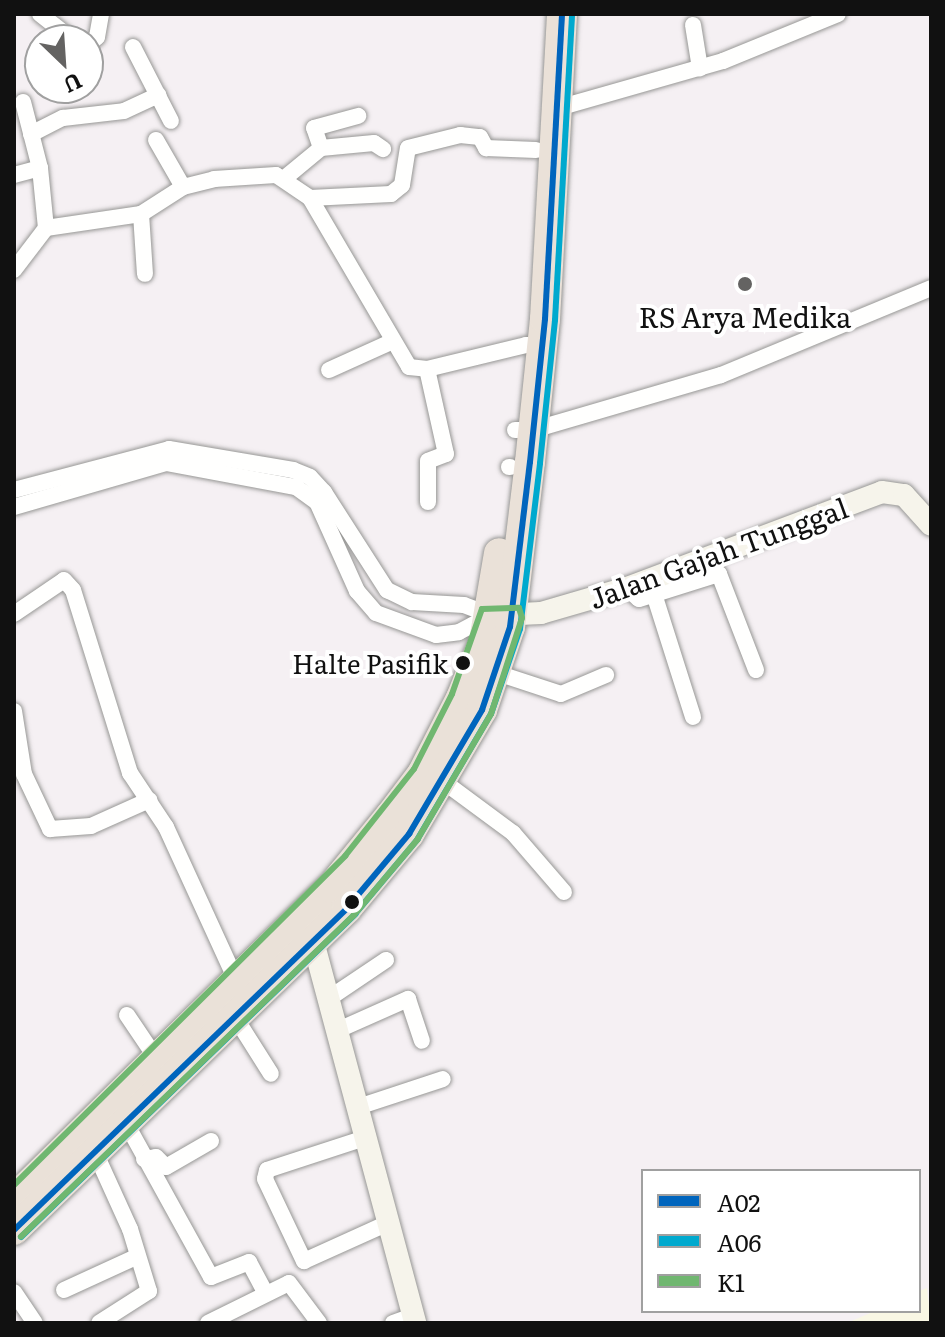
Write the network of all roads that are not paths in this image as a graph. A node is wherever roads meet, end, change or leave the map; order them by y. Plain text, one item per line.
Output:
1 (544, 14) edge
2 (562, 14) edge
3 (838, 14) edge
4 (693, 25) dead end
5 (133, 47) dead end
6 (700, 68) junction
7 (158, 95) junction
8 (23, 102) dead end
9 (558, 108) junction
10 (358, 116) dead end
11 (171, 121) dead end
12 (31, 134) junction
13 (156, 140) dead end
14 (321, 148) junction
15 (383, 149) dead end
16 (536, 150) junction
17 (40, 168) junction
18 (14, 175) edge
19 (286, 177) junction
20 (183, 187) junction
21 (310, 198) junction
22 (141, 214) junction
23 (46, 228) junction
24 (14, 270) edge
25 (145, 274) dead end
26 (931, 288) edge
27 (391, 342) junction
28 (535, 345) junction
29 (427, 369) junction
30 (329, 370) dead end
31 (524, 430) junction
32 (167, 456) junction
33 (14, 490) edge
34 (428, 502) dead end
35 (14, 507) edge
36 (931, 525) edge
37 (627, 588) junction
38 (654, 594) junction
39 (442, 604) junction
40 (14, 614) edge
41 (501, 616) junction
42 (436, 635) junction
43 (756, 670) dead end
44 (497, 673) junction
45 (606, 675) dead end
46 (14, 711) edge
47 (693, 717) dead end
48 (444, 782) junction
49 (149, 800) junction
50 (564, 892) dead end
51 (309, 927) junction
52 (386, 960) dead end
53 (328, 999) junction
54 (241, 1000) junction
55 (127, 1015) dead end
56 (336, 1031) junction
57 (422, 1041) dead end
58 (156, 1058) junction
59 (271, 1074) dead end
60 (443, 1079) dead end
61 (361, 1106) junction
62 (126, 1123) junction
63 (368, 1137) junction
64 (211, 1141) dead end
65 (95, 1152) junction
66 (144, 1159) junction
67 (14, 1199) edge
68 (388, 1223) junction
69 (14, 1230) edge
70 (138, 1256) junction
71 (64, 1290) dead end
72 (14, 1292) edge
73 (265, 1292) junction
74 (237, 1315) edge
75 (402, 1321) edge
76 (35, 1323) edge
77 (99, 1323) edge
78 (208, 1323) edge
79 (319, 1323) edge

1 - 16 highway
2 - 9 highway
3 - 6 street
4 - 6 street
5 - 7 street
6 - 9 street
7 - 11 street
7 - 12 street
8 - 12 street
9 - 28 highway
10 - 14 street
12 - 17 street
13 - 20 street
14 - 15 street
14 - 19 street
16 - 21 street
16 - 28 highway
17 - 18 street
17 - 23 street
19 - 20 street
19 - 21 street
20 - 22 street
21 - 27 street
22 - 23 street
22 - 25 street
23 - 24 street
26 - 31 street
27 - 29 street
27 - 30 street
28 - 29 street
28 - 31 highway
29 - 34 street
31 - 41 highway
31 - 41 highway
32 - 33 street
32 - 35 street
32 - 39 street
32 - 42 street
36 - 37 street, Jalan Gajah Tunggal
37 - 38 street
37 - 41 street, Jalan Gajah Tunggal
38 - 43 street
38 - 47 street
39 - 41 street
39 - 42 street
40 - 49 street
41 - 42 street
41 - 44 highway
41 - 51 highway
44 - 45 street
44 - 48 highway
46 - 49 street
48 - 50 street
48 - 51 highway
49 - 54 street
51 - 53 street
51 - 54 highway
52 - 53 street
53 - 56 street
54 - 58 highway
54 - 59 street
54 - 62 highway
55 - 58 street
56 - 57 street
56 - 61 street
58 - 67 highway
60 - 61 street
61 - 63 street
62 - 65 highway
62 - 66 street
63 - 68 street
63 - 68 street
64 - 66 street
65 - 69 highway
65 - 70 street
66 - 73 street
68 - 75 street
70 - 71 street
70 - 77 street
72 - 76 street
73 - 74 street
73 - 79 street
74 - 78 street

